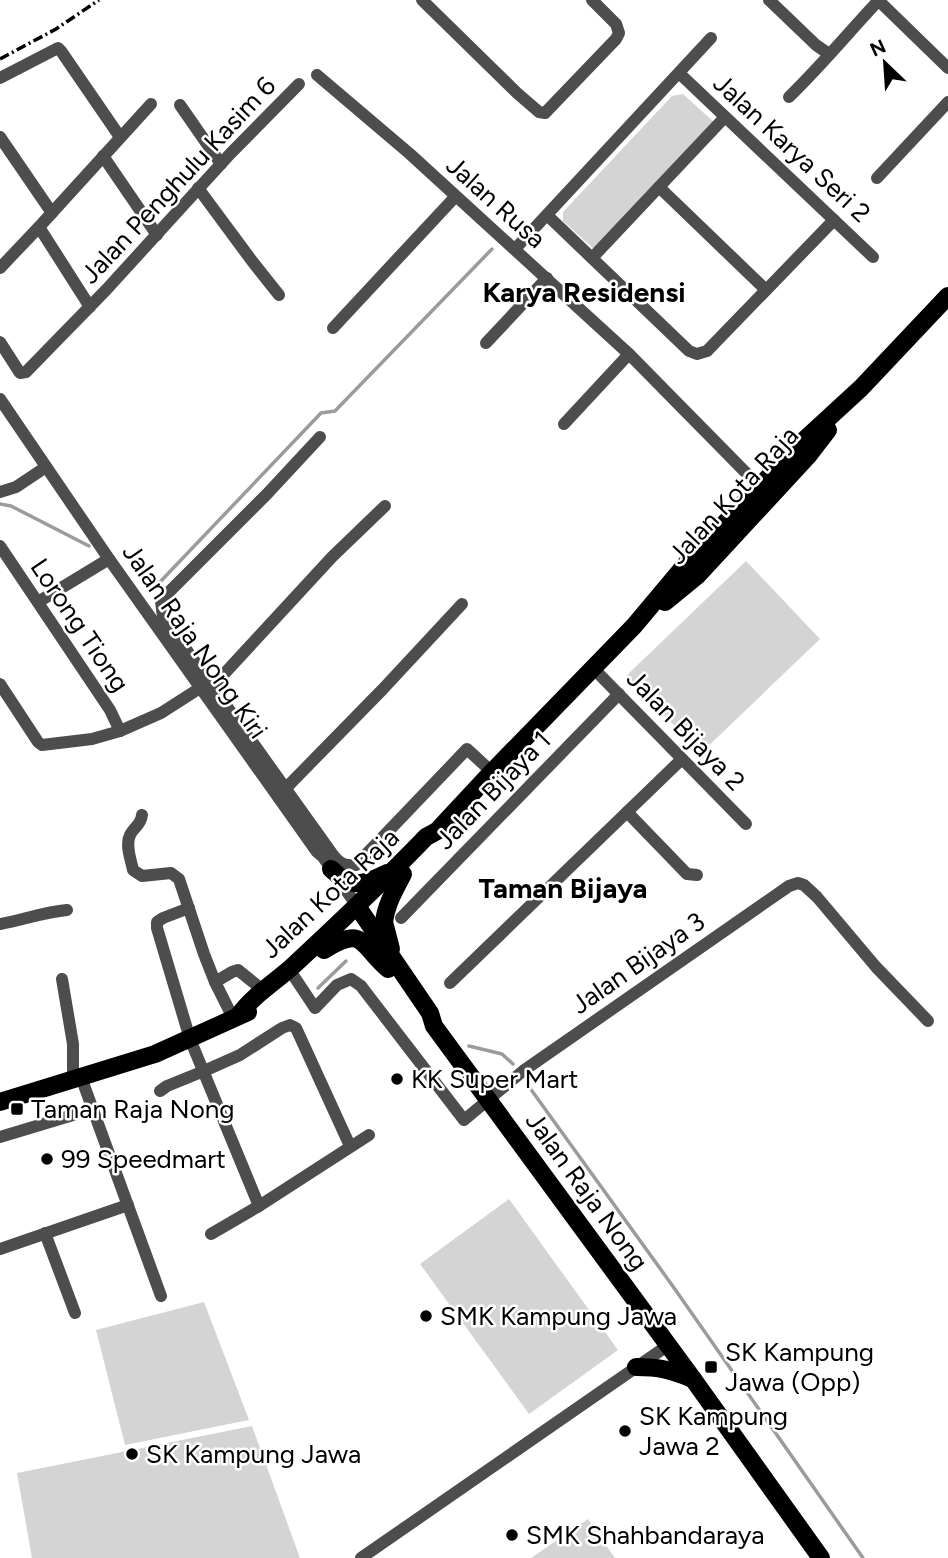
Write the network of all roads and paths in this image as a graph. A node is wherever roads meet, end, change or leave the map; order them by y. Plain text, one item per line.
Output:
1 (422, 0) edge
2 (592, 0) edge
3 (769, 0) edge
4 (879, 0) edge
5 (711, 38) dead end
6 (829, 54) junction
7 (948, 68) edge
8 (679, 73) junction
9 (317, 75) dead end
10 (0, 78) edge
11 (299, 84) dead end
12 (789, 97) dead end
13 (948, 102) edge
14 (151, 104) dead end
15 (180, 105) dead end
16 (725, 117) junction
17 (0, 137) edge
18 (120, 137) junction
19 (103, 156) junction
20 (221, 164) junction
21 (877, 177) dead end
22 (659, 187) junction
23 (198, 188) junction
24 (455, 197) junction
25 (52, 213) junction
26 (547, 215) junction
27 (834, 220) junction
28 (39, 227) junction
29 (157, 235) junction
30 (515, 249) junction
31 (873, 257) dead end
32 (592, 258) junction
33 (0, 268) edge
34 (547, 278) junction
35 (766, 290) junction
36 (279, 295) dead end
37 (948, 296) edge
38 (90, 307) junction
39 (333, 328) dead end
40 (0, 342) edge
41 (486, 343) dead end
42 (629, 354) junction
43 (0, 399) edge
44 (564, 424) dead end
45 (320, 437) dead end
46 (46, 467) junction
47 (765, 491) junction
48 (0, 492) edge
49 (385, 506) dead end
50 (0, 546) edge
51 (109, 559) junction
52 (38, 602) junction
53 (462, 604) dead end
54 (593, 668) junction
55 (0, 684) edge
56 (206, 687) junction
57 (619, 694) junction
58 (120, 731) junction
59 (682, 759) junction
60 (492, 772) junction
61 (285, 789) junction
62 (628, 812) junction
63 (142, 815) dead end
64 (746, 824) dead end
65 (317, 852) junction
66 (331, 869) junction
67 (398, 873) junction
68 (697, 875) dead end
69 (189, 908) junction
70 (67, 910) dead end
71 (356, 913) junction
72 (401, 918) dead end
73 (0, 924) edge
74 (324, 950) junction
75 (392, 966) junction
76 (292, 974) junction
77 (62, 979) dead end
78 (215, 982) junction
79 (450, 983) dead end
80 (264, 991) junction
81 (236, 1016) junction
82 (928, 1021) dead end
83 (190, 1039) junction
84 (204, 1071) junction
85 (77, 1078) junction
86 (160, 1091) dead end
87 (487, 1099) junction
88 (0, 1102) edge
89 (93, 1109) junction
90 (369, 1135) dead end
91 (0, 1137) edge
92 (350, 1146) junction
93 (128, 1205) junction
94 (259, 1206) junction
95 (45, 1233) junction
96 (211, 1234) dead end
97 (0, 1249) edge
98 (161, 1296) dead end
99 (75, 1313) dead end
100 (667, 1346) junction
101 (636, 1367) junction
102 (692, 1379) junction
103 (361, 1558) edge
104 (821, 1558) edge

1 - 2 street
3 - 6 street
4 - 6 street
4 - 7 street
5 - 8 street
6 - 12 street
8 - 16 street, Jalan Karya Seri 2
8 - 26 street
9 - 24 street, Jalan Rusa
10 - 18 street
11 - 20 street, Jalan Penghulu Kasim 6
13 - 21 street
14 - 18 street
15 - 20 street
16 - 22 street
16 - 27 street, Jalan Karya Seri 2
17 - 25 street
18 - 19 street
19 - 25 street
19 - 29 street
20 - 23 street, Jalan Penghulu Kasim 6
22 - 32 street
22 - 35 street
23 - 29 street, Jalan Penghulu Kasim 6
23 - 36 street
24 - 30 street, Jalan Rusa
24 - 39 street
25 - 28 street
26 - 30 street
26 - 32 street
27 - 31 street, Jalan Karya Seri 2
27 - 35 street
28 - 33 street
28 - 38 street
29 - 38 street, Jalan Penghulu Kasim 6
30 - 34 street, Jalan Rusa
32 - 35 street
34 - 41 street
34 - 42 street, Jalan Rusa
37 - 47 main road, Jalan Kota Raja
38 - 40 street, Jalan Penghulu Kasim 6
42 - 44 street
42 - 47 street, Jalan Rusa
43 - 46 street, Jalan Raja Nong Kiri
45 - 56 street
46 - 48 street
46 - 51 street, Jalan Raja Nong Kiri
47 - 54 main road, Jalan Kota Raja
49 - 56 street
50 - 52 street, Lorong Tiong
51 - 52 street
51 - 56 street, Jalan Raja Nong Kiri
52 - 58 street, Lorong Tiong
53 - 61 street
54 - 57 street, Jalan Bijaya 2
54 - 60 main road, Jalan Kota Raja
55 - 58 street
56 - 58 street
56 - 61 street
56 - 65 street, Jalan Raja Nong Kiri
57 - 59 street, Jalan Bijaya 2
57 - 72 street, Jalan Bijaya 1
59 - 62 street
59 - 64 street, Jalan Bijaya 2
60 - 61 street
60 - 67 main road, Jalan Kota Raja
62 - 68 street
62 - 79 street
63 - 69 street
65 - 66 street, Jalan Raja Nong Kiri
65 - 71 street
66 - 67 main road
66 - 71 street, Jalan Raja Nong Kiri
67 - 71 main road, Jalan Kota Raja
67 - 75 main road
69 - 78 street
69 - 83 street
70 - 73 street
71 - 74 main road
71 - 75 main road, Jalan Raja Nong
71 - 76 main road, Jalan Kota Raja
74 - 75 main road
74 - 76 main road
75 - 87 main road, Jalan Raja Nong
76 - 80 main road, Jalan Kota Raja
76 - 81 main road
76 - 87 street
77 - 85 street
78 - 80 street
78 - 81 street
80 - 81 main road, Jalan Kota Raja
81 - 83 main road, Jalan Kota Raja
82 - 87 street, Jalan Bijaya 3
83 - 84 street
83 - 85 main road, Jalan Kota Raja
84 - 86 street
84 - 92 street
84 - 94 street
85 - 88 main road, Jalan Kota Raja
85 - 89 street
87 - 100 main road, Jalan Raja Nong
89 - 91 street
89 - 93 street
90 - 92 street
92 - 94 street
93 - 95 street
93 - 98 street
94 - 96 street
95 - 97 street
95 - 99 street
100 - 101 street
100 - 102 main road, Jalan Raja Nong
101 - 102 main road
101 - 103 street
102 - 104 main road, Jalan Raja Nong

